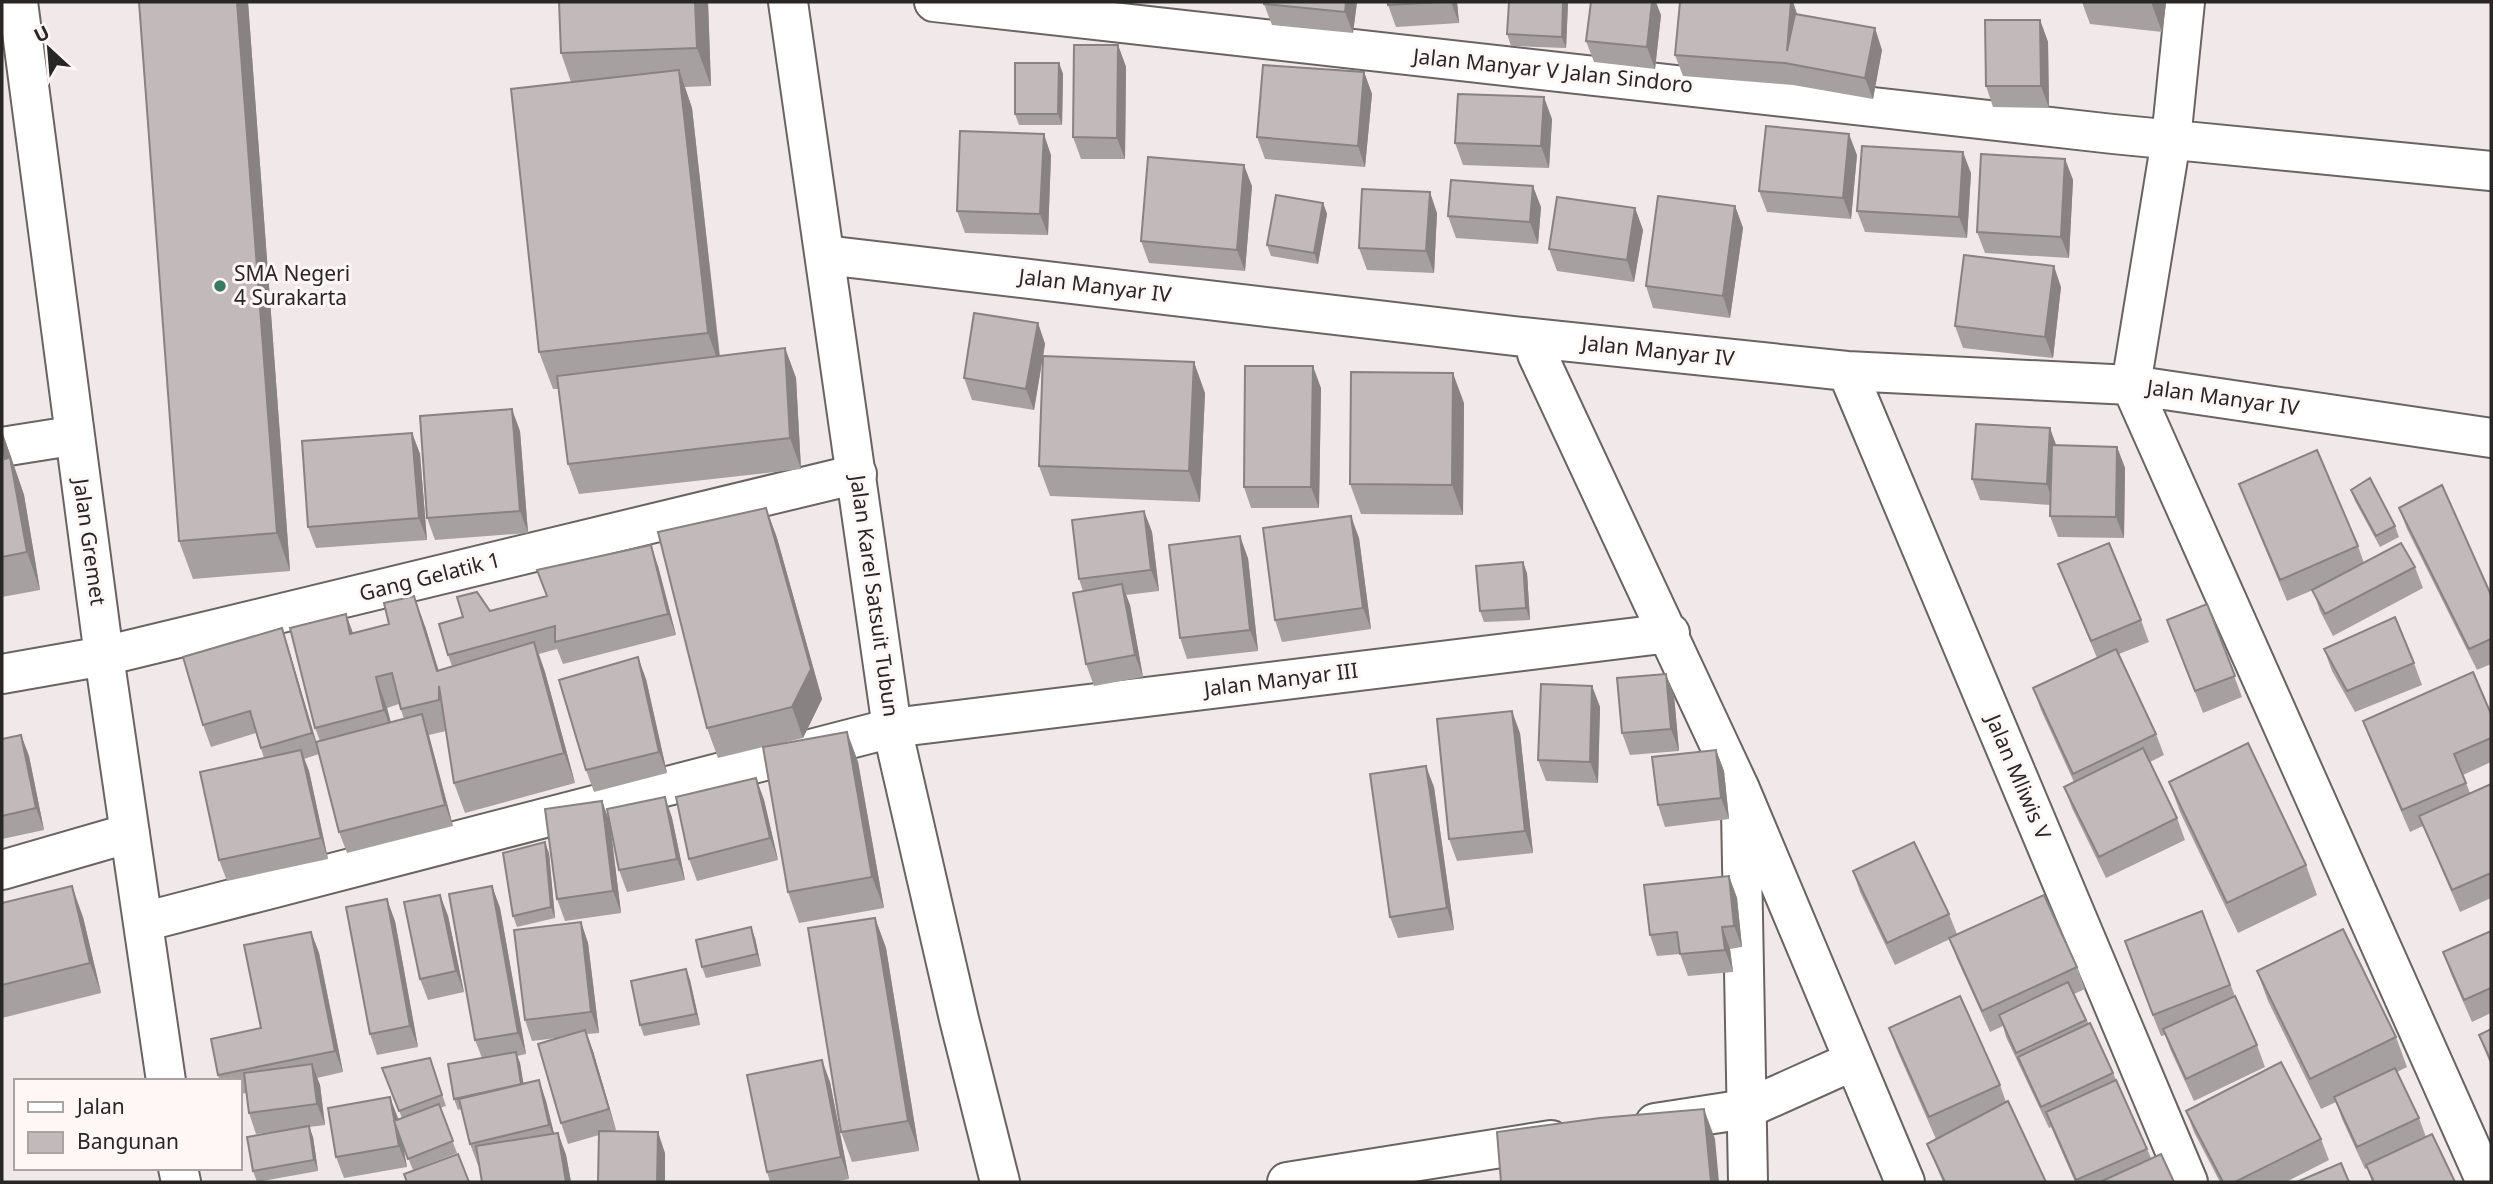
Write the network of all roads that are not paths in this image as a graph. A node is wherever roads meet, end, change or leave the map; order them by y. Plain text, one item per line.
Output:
1 (18, 2) edge
2 (788, 2) edge
3 (934, 2) edge
4 (2186, 2) edge
5 (2171, 140) junction
6 (2491, 171) edge
7 (825, 255) junction
8 (1538, 354) dead end
9 (1847, 371) junction
10 (2132, 385) junction
11 (65, 437) dead end
12 (2491, 439) edge
13 (2, 447) edge
14 (857, 474) junction
15 (1670, 633) junction
16 (104, 656) junction
17 (2, 674) edge
18 (892, 728) junction
19 (1740, 789) junction
20 (130, 833) junction
21 (2, 870) edge
22 (143, 922) junction
23 (1853, 1061) junction
24 (166, 1079) edge
25 (1746, 1109) junction
26 (1625, 1128) edge
27 (1584, 1135) edge
28 (1000, 1182) edge
29 (1287, 1182) edge
30 (1748, 1182) edge
31 (1905, 1182) edge
32 (2188, 1182) edge
33 (2486, 1182) edge

1 - 16 street, Jalan Gremet
2 - 7 street, Jalan Karel Satsuit Tubun
3 - 5 street, Jalan Manyar V Jalan Sindoro
4 - 5 street
5 - 6 street, Jalan Manyar V Jalan Sindoro
5 - 10 street
7 - 9 street, Jalan Manyar IV
7 - 14 street, Jalan Karel Satsuit Tubun
8 - 15 street
9 - 10 street, Jalan Manyar IV
9 - 32 street, Jalan Mliwis V
10 - 12 street, Jalan Manyar IV
10 - 33 street
11 - 13 street
14 - 16 street, Gang Gelatik 1
14 - 18 street, Jalan Karel Satsuit Tubun
15 - 18 street, Jalan Manyar III
15 - 19 street
16 - 17 street, Gang Gelatik 1
16 - 20 street, Jalan Gremet
18 - 22 street, Jalan Manyar III
18 - 28 street, Jalan Karel Satsuit Tubun
19 - 23 street
19 - 25 street
20 - 21 street
20 - 22 street, Jalan Gremet
22 - 24 street, Jalan Gremet
23 - 25 street
23 - 31 street
25 - 26 street
25 - 30 street
27 - 29 street

